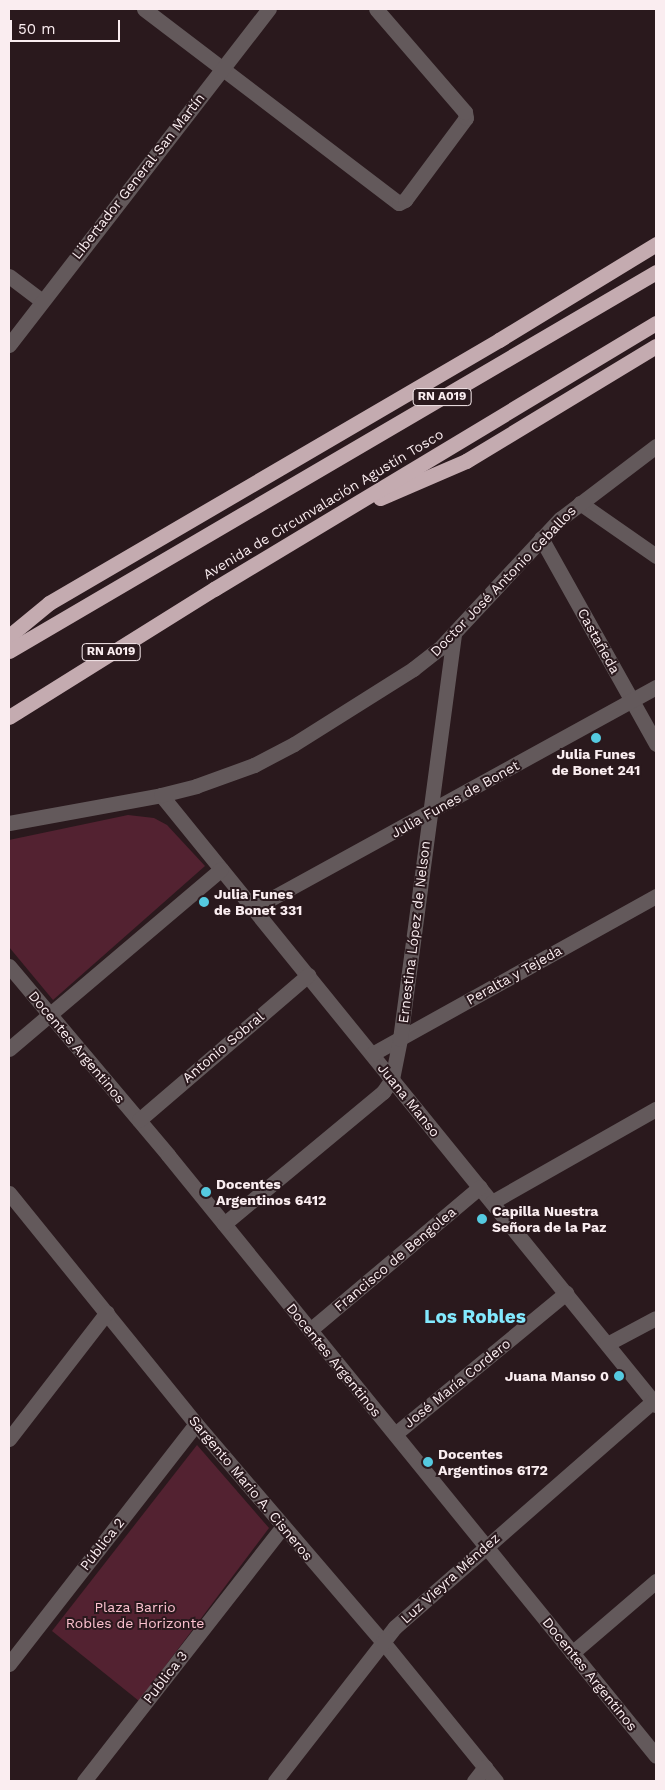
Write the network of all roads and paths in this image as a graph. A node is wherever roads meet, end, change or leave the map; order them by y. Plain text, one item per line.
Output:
1 (144, 9) edge
2 (269, 9) edge
3 (376, 9) edge
4 (222, 68) junction
5 (656, 244) edge
6 (656, 272) edge
7 (9, 276) edge
8 (42, 301) junction
9 (656, 322) edge
10 (9, 345) edge
11 (656, 346) edge
12 (656, 446) edge
13 (580, 503) junction
14 (328, 521) junction
15 (541, 538) junction
16 (656, 556) edge
17 (454, 635) junction
18 (9, 636) edge
19 (9, 651) edge
20 (656, 688) edge
21 (632, 700) junction
22 (9, 717) edge
23 (656, 744) edge
24 (161, 795) junction
25 (429, 813) junction
26 (9, 823) edge
27 (221, 869) junction
28 (656, 896) edge
29 (254, 908) junction
30 (9, 966) edge
31 (308, 975) junction
32 (49, 1015) junction
33 (400, 1039) junction
34 (9, 1049) edge
35 (372, 1054) junction
36 (392, 1079) junction
37 (656, 1109) edge
38 (139, 1120) junction
39 (480, 1187) junction
40 (10, 1198) edge
41 (492, 1202) junction
42 (224, 1224) junction
43 (566, 1293) junction
44 (107, 1312) junction
45 (656, 1318) edge
46 (310, 1330) junction
47 (608, 1344) junction
48 (655, 1403) edge
49 (196, 1424) junction
50 (395, 1434) junction
51 (9, 1439) edge
52 (283, 1526) junction
53 (486, 1545) junction
54 (656, 1582) edge
55 (383, 1642) junction
56 (572, 1653) junction
57 (9, 1664) edge
58 (656, 1756) edge
59 (485, 1767) junction
60 (84, 1781) edge
61 (275, 1781) edge
62 (474, 1781) edge
63 (496, 1781) edge

1 - 4 street
2 - 4 street, Libertador General San Martín
3 - 4 street
4 - 8 street, Libertador General San Martín
5 - 18 highway
6 - 19 highway, RN A019
7 - 8 street
8 - 10 street, Libertador General San Martín
9 - 14 highway, Avenida de Circunvalación Agustín Tosco / RN A019
11 - 14 highway
12 - 13 street, Doctor José Antonio Ceballos
13 - 15 street, Doctor José Antonio Ceballos
13 - 16 street
14 - 22 highway, Avenida de Circunvalación Agustín Tosco / RN A019
15 - 17 street, Doctor José Antonio Ceballos
15 - 21 street, Castañeda
17 - 24 street, Doctor José Antonio Ceballos
17 - 25 street, Ernestina López de Nelson
20 - 21 street, Julia Funes de Bonet
21 - 23 street, Castañeda
21 - 25 street, Julia Funes de Bonet
24 - 26 street, Doctor José Antonio Ceballos
24 - 27 street, Juana Manso
25 - 29 street, Julia Funes de Bonet
25 - 33 street, Ernestina López de Nelson
27 - 29 street, Juana Manso
27 - 32 street
28 - 33 street, Peralta y Tejeda
29 - 31 street, Juana Manso
30 - 32 street, Docentes Argentinos
31 - 35 street, Juana Manso
31 - 38 street, Antonio Sobral
32 - 34 street
32 - 38 street, Docentes Argentinos
33 - 35 street, Peralta y Tejeda
33 - 36 street, Ernestina López de Nelson
35 - 36 street, Juana Manso
36 - 39 street, Juana Manso
36 - 42 street
37 - 41 street
38 - 42 street, Docentes Argentinos
39 - 41 street, Juana Manso
39 - 46 street, Francisco de Bengolea
40 - 44 street, Sargento Mario A. Cisneros
41 - 43 street, Juana Manso
42 - 46 street, Docentes Argentinos
43 - 47 street, Juana Manso
43 - 50 street, José María Cordero
44 - 49 street, Sargento Mario A. Cisneros
44 - 51 street
45 - 47 street
46 - 50 street, Docentes Argentinos
47 - 48 street, Juana Manso
48 - 53 street, Luz Vieyra Méndez
49 - 52 street, Sargento Mario A. Cisneros
49 - 57 street, Pública 2
50 - 53 street, Docentes Argentinos
52 - 55 street, Sargento Mario A. Cisneros
52 - 60 street, Publica 3
53 - 55 street, Luz Vieyra Méndez
53 - 56 street, Docentes Argentinos
54 - 56 street
55 - 59 street, Sargento Mario A. Cisneros
55 - 61 street, Luz Vieyra Méndez
56 - 58 street, Docentes Argentinos
59 - 62 street
59 - 63 street, Sargento Mario A. Cisneros

